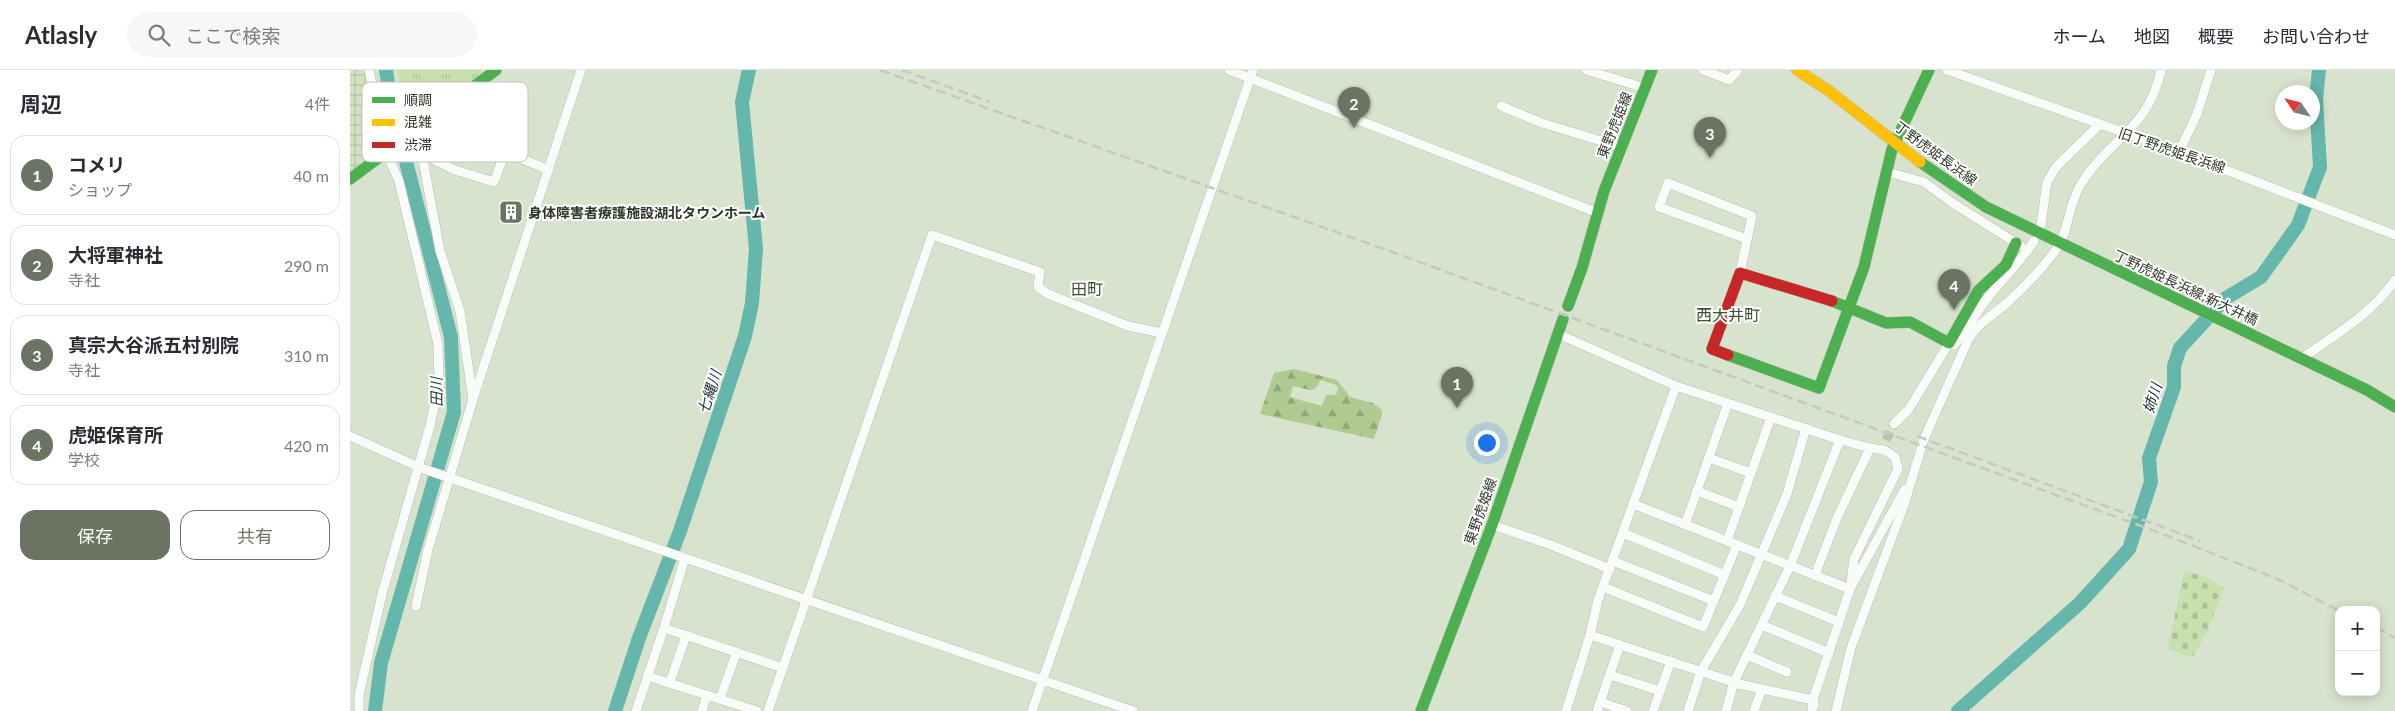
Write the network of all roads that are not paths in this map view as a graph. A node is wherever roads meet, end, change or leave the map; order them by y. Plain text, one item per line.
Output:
1 (496, 70) edge
2 (580, 70) edge
3 (1229, 70) edge
4 (1586, 70) edge
5 (1652, 70) edge
6 (1703, 70) edge
7 (1738, 70) edge
8 (1798, 70) edge
9 (1929, 70) edge
10 (1947, 70) edge
11 (2161, 70) edge
12 (2211, 70) edge
13 (1251, 74) edge
14 (480, 82) edge
15 (1645, 88) junction
16 (1501, 106) dead end
17 (2099, 125) junction
18 (2127, 133) junction
19 (1895, 142) junction
20 (1621, 148) junction
21 (2179, 152) junction
22 (528, 161) edge
23 (372, 162) edge
24 (393, 162) edge
25 (423, 162) edge
26 (438, 162) edge
27 (501, 162) edge
28 (549, 170) junction
29 (1886, 172) junction
30 (350, 179) edge
31 (1598, 213) junction
32 (2041, 225) dead end
33 (2395, 235) edge
34 (1747, 238) junction
35 (2034, 241) dead end
36 (2016, 243) junction
37 (2063, 245) junction
38 (2028, 250) junction
39 (1740, 273) junction
40 (2395, 280) edge
41 (1984, 303) junction
42 (1568, 306) dead end
43 (1850, 307) junction
44 (1990, 314) junction
45 (1563, 319) dead end
46 (1162, 333) junction
47 (1558, 334) junction
48 (1949, 343) junction
49 (2297, 356) junction
50 (1676, 386) junction
51 (473, 399) junction
52 (1728, 403) junction
53 (2395, 407) edge
54 (1771, 417) junction
55 (1894, 424) tunnel mouth
56 (1806, 428) junction
57 (350, 436) edge
58 (1840, 440) junction
59 (1870, 448) junction
60 (1708, 458) junction
61 (419, 467) junction
62 (1751, 473) junction
63 (450, 478) junction
64 (1912, 478) junction
65 (1697, 491) junction
66 (1633, 504) junction
67 (1739, 507) junction
68 (1492, 525) junction
69 (1685, 525) junction
70 (1623, 533) junction
71 (1727, 541) junction
72 (1737, 545) junction
73 (1761, 554) junction
74 (684, 558) junction
75 (1611, 565) junction
76 (1790, 566) junction
77 (1724, 575) junction
78 (1815, 575) junction
79 (1603, 587) junction
80 (1850, 589) junction
81 (1775, 596) junction
82 (808, 599) junction
83 (1714, 601) junction
84 (416, 606) dead end
85 (1839, 622) junction
86 (1762, 624) junction
87 (664, 628) junction
88 (1590, 635) junction
89 (686, 636) junction
90 (1620, 644) junction
91 (1829, 653) junction
92 (736, 654) junction
93 (1748, 655) junction
94 (1671, 662) junction
95 (784, 668) junction
96 (1701, 671) junction
97 (1787, 672) dead end
98 (1610, 675) junction
99 (647, 676) junction
100 (1042, 680) junction
101 (670, 682) junction
102 (1734, 682) junction
103 (1762, 689) junction
104 (1660, 691) junction
105 (706, 695) junction
106 (720, 699) junction
107 (1813, 700) junction
108 (1599, 706) edge
109 (1424, 710) edge
110 (359, 711) edge
111 (636, 711) edge
112 (702, 711) edge
113 (757, 711) edge
114 (768, 711) edge
115 (1032, 711) edge
116 (1133, 711) edge
117 (1566, 711) edge
118 (1627, 711) edge
119 (1654, 711) edge
120 (1688, 711) edge
121 (1726, 711) edge
122 (1754, 711) edge
123 (1813, 711) edge
124 (1836, 711) edge

1 - 14 main road
2 - 28 street
3 - 13 street
4 - 15 street
5 - 15 main road, 東野虎姫線
6 - 7 street
8 - 19 main road, 丁野虎姫長浜線
9 - 19 main road
10 - 17 street, 旧丁野虎姫長浜線
11 - 18 street
12 - 21 street
13 - 31 street
13 - 46 street
15 - 20 main road, 東野虎姫線
16 - 20 street
17 - 18 street, 旧丁野虎姫長浜線
17 - 32 street
18 - 21 street, 旧丁野虎姫長浜線
18 - 37 street
19 - 29 main road
19 - 37 main road, 丁野虎姫長浜線
20 - 31 main road, 東野虎姫線
21 - 33 street, 旧丁野虎姫長浜線
22 - 28 street
23 - 30 main road
24 - 61 street
25 - 51 street
26 - 27 street
28 - 51 street
29 - 36 street
29 - 43 main road
31 - 42 main road, 東野虎姫線
34 - 34 street
34 - 39 street
35 - 38 street
36 - 38 street
36 - 48 main road
37 - 44 street
37 - 49 main road, 丁野虎姫長浜線;新大井橋
38 - 41 street
39 - 43 main road
39 - 43 main road
40 - 49 street
41 - 44 street
41 - 48 street
43 - 48 main road
44 - 64 street
45 - 47 main road, 東野虎姫線
46 - 82 street
46 - 100 street
47 - 50 street
47 - 68 main road, 東野虎姫線
48 - 55 street
49 - 53 main road
50 - 52 street
50 - 66 street
51 - 63 street
52 - 54 street
52 - 60 street
54 - 56 street
54 - 62 street
56 - 58 street
56 - 73 street
57 - 61 street
58 - 59 street
58 - 76 street
59 - 78 street
59 - 80 street
60 - 62 street
60 - 65 street
61 - 63 street
61 - 110 street
62 - 67 street
63 - 74 street
63 - 84 street
64 - 80 street
64 - 124 street
65 - 67 street
65 - 69 street
66 - 69 street
66 - 70 street
67 - 71 street
68 - 75 street
68 - 109 main road, 東野虎姫線
69 - 71 street
70 - 75 street
70 - 77 street
71 - 72 street
72 - 73 street
72 - 77 street
73 - 76 street
73 - 96 street
74 - 82 street
74 - 87 street
75 - 79 street
75 - 83 street
76 - 78 street
76 - 81 street
77 - 83 street
78 - 80 street
79 - 83 street
79 - 88 street
80 - 85 street
81 - 85 street
81 - 86 street
82 - 95 street
82 - 100 street
85 - 91 street
86 - 91 street
86 - 93 street
87 - 89 street
87 - 99 street
88 - 90 street
88 - 117 street
89 - 92 street
89 - 101 street
90 - 94 street
90 - 98 street
91 - 107 street
92 - 95 street
92 - 106 street
93 - 97 street
93 - 102 street
94 - 96 street
94 - 104 street
95 - 114 street
96 - 102 street
96 - 120 street
98 - 104 street
98 - 108 street
99 - 101 street
99 - 111 street
100 - 115 street
100 - 116 street
101 - 105 street
102 - 103 street
102 - 121 street
103 - 107 street
103 - 122 street
104 - 119 street
105 - 106 street
105 - 112 street
106 - 113 street
107 - 123 street
108 - 118 street

